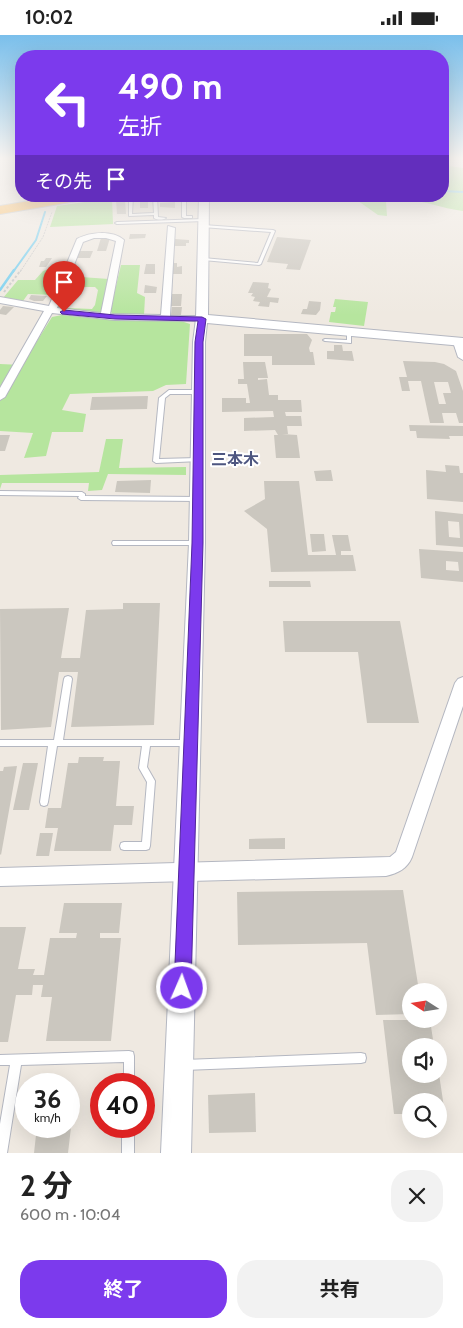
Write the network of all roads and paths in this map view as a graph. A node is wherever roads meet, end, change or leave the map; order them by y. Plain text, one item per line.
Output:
1 (50, 210) dead end
2 (130, 210) edge
3 (156, 210) edge
4 (184, 210) edge
5 (204, 210) edge
6 (156, 214) junction
7 (184, 217) junction
8 (204, 221) junction
9 (117, 223) dead end
10 (171, 228) dead end
11 (203, 259) junction
12 (0, 299) edge
13 (50, 310) junction
14 (105, 316) junction
15 (166, 318) junction
16 (202, 319) junction
17 (348, 331) junction
18 (325, 341) dead end
19 (461, 342) edge
20 (463, 357) edge
21 (199, 392) junction
22 (0, 397) edge
23 (199, 460) junction
24 (0, 493) edge
25 (198, 499) junction
26 (115, 543) dead end
27 (198, 543) junction
28 (68, 679) dead end
29 (463, 683) edge
30 (0, 743) edge
31 (56, 743) junction
32 (146, 743) junction
33 (191, 743) junction
34 (44, 802) dead end
35 (124, 846) dead end
36 (187, 871) junction
37 (0, 877) edge
38 (361, 1057) dead end
39 (0, 1060) edge
40 (16, 1060) junction
41 (180, 1065) junction
42 (129, 1073) edge
43 (128, 1138) edge
44 (1, 1153) edge
45 (128, 1153) edge
46 (176, 1153) edge

1 - 12 path
2 - 6 lane
3 - 6 lane
4 - 7 lane
5 - 8 street
6 - 7 lane
7 - 8 lane
8 - 9 lane
8 - 11 street
8 - 11 lane
10 - 15 street
11 - 16 street
12 - 13 street
13 - 14 street
13 - 14 street
13 - 22 street
14 - 15 street
15 - 16 street
16 - 17 street
16 - 21 street
17 - 18 lane
17 - 19 street
19 - 20 street
21 - 23 street
21 - 23 lane
23 - 25 street
24 - 25 lane
25 - 27 street
26 - 27 lane
27 - 33 street
28 - 31 lane
29 - 36 street
30 - 31 lane
31 - 32 lane
31 - 34 lane
32 - 33 lane
32 - 35 lane
33 - 36 street
36 - 37 street
36 - 41 street
38 - 41 lane
39 - 40 lane
40 - 42 lane
40 - 44 lane
41 - 46 street
43 - 45 lane

